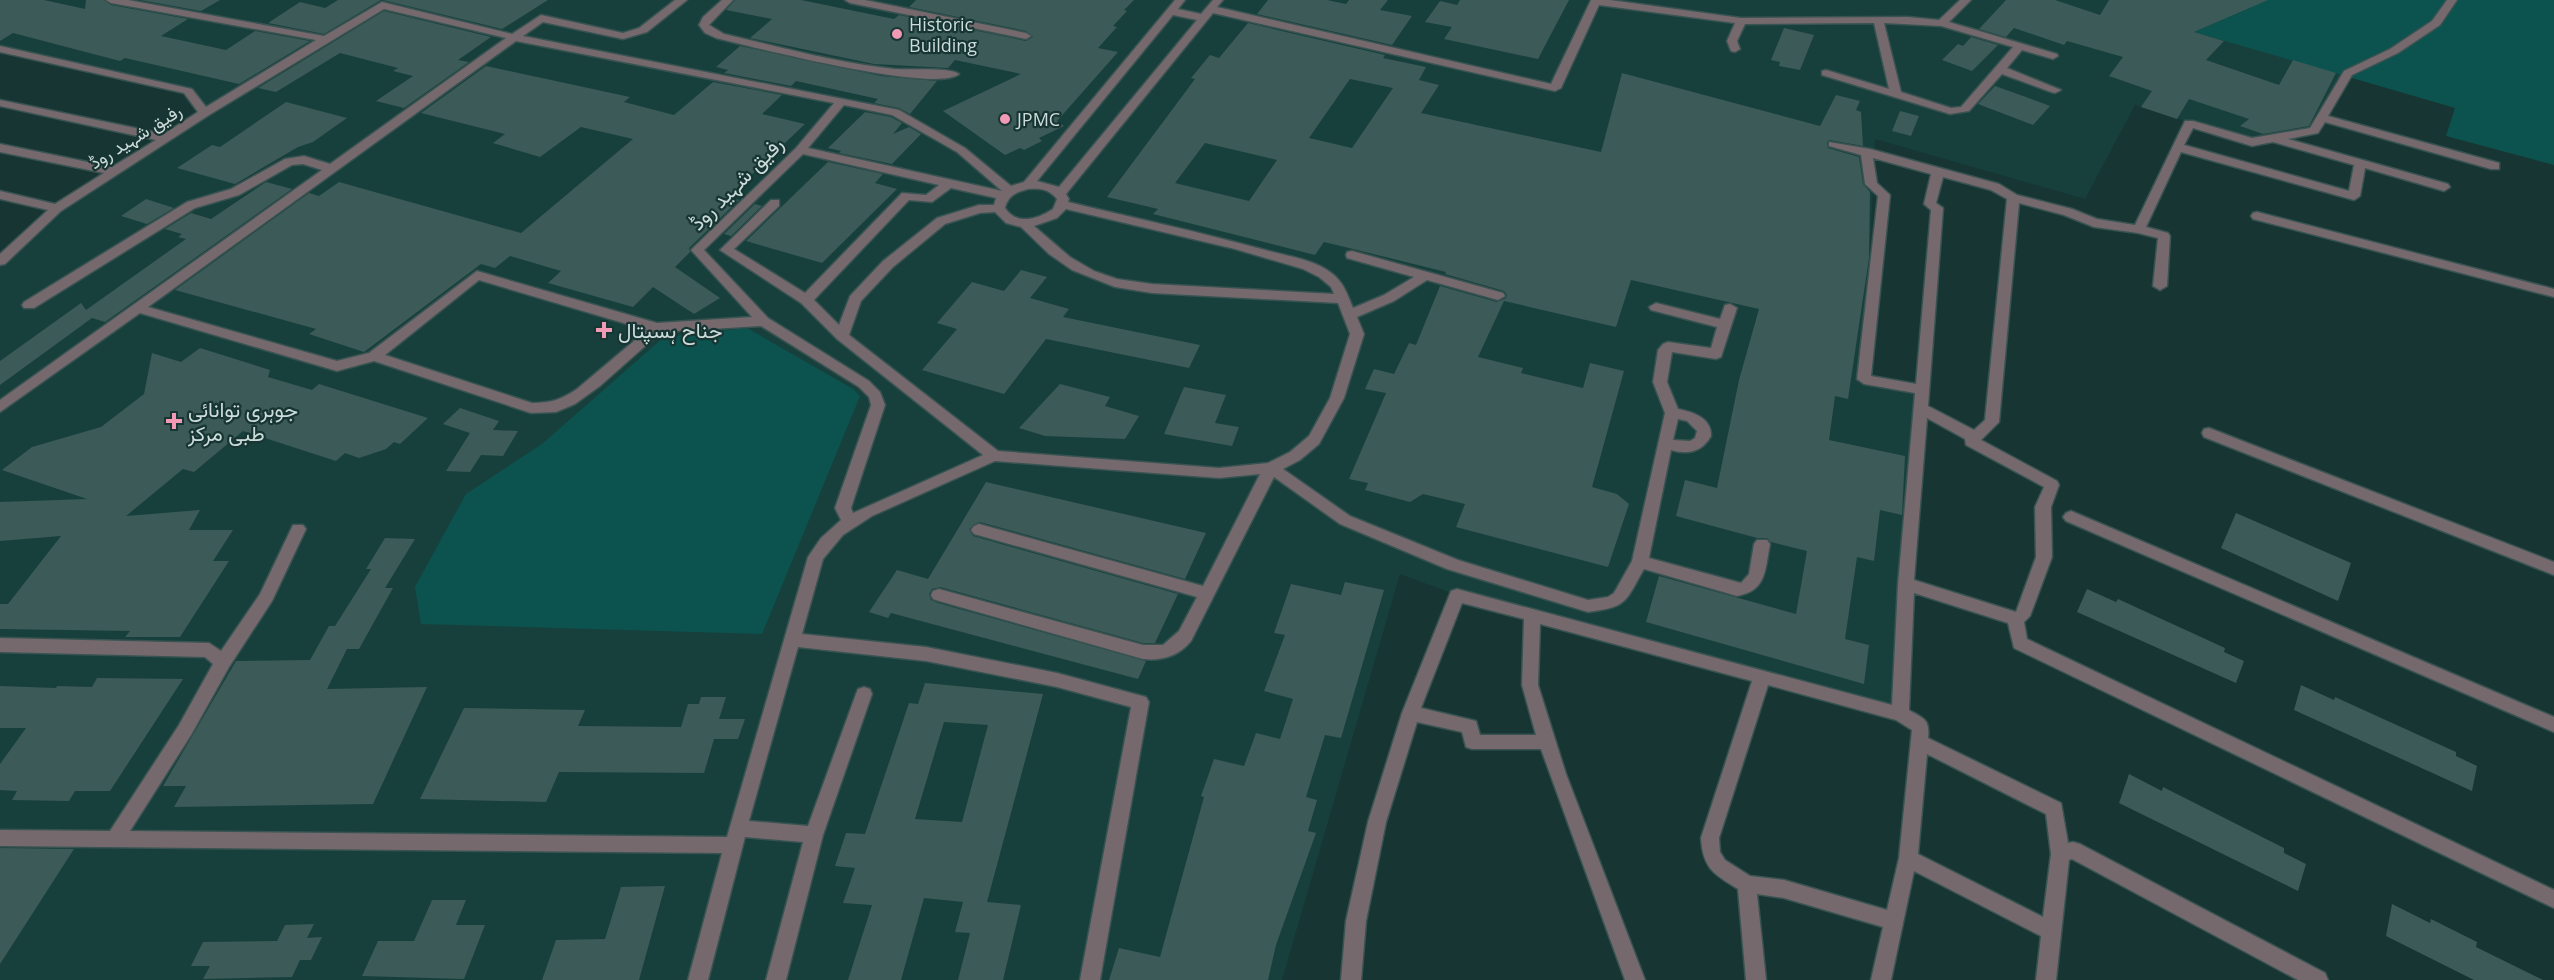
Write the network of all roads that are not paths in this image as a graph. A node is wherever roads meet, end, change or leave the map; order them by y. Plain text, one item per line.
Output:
1 (111, 0) edge
2 (682, 0) edge
3 (728, 0) edge
4 (850, 0) edge
5 (1180, 0) edge
6 (1596, 0) edge
7 (1966, 0) edge
8 (2452, 0) edge
9 (386, 2) edge
10 (1631, 3) edge
11 (1213, 6) edge
12 (1171, 11) junction
13 (1878, 20) junction
14 (1741, 21) junction
15 (1942, 23) junction
16 (1026, 36) dead end
17 (513, 37) junction
18 (326, 39) junction
19 (2020, 46) junction
20 (0, 49) edge
21 (1735, 49) dead end
22 (2053, 56) dead end
23 (1999, 69) junction
24 (1826, 73) dead end
25 (953, 74) dead end
26 (2055, 90) dead end
27 (1896, 94) junction
28 (842, 101) junction
29 (1, 103) edge
30 (204, 113) junction
31 (2322, 118) junction
32 (165, 138) junction
33 (2272, 139) junction
34 (1833, 144) dead end
35 (0, 147) edge
36 (2178, 147) junction
37 (800, 150) junction
38 (1866, 152) junction
39 (2360, 163) junction
40 (2495, 166) dead end
41 (329, 168) junction
42 (112, 171) junction
43 (1938, 171) junction
44 (948, 184) junction
45 (1028, 185) junction
46 (2444, 187) dead end
47 (0, 195) edge
48 (1004, 198) junction
49 (2013, 198) junction
50 (1061, 200) junction
51 (775, 203) dead end
52 (57, 208) junction
53 (2257, 216) dead end
54 (1024, 223) junction
55 (2139, 230) junction
56 (0, 245) edge
57 (14, 248) junction
58 (1352, 255) dead end
59 (0, 261) edge
60 (1424, 276) junction
61 (2160, 286) dead end
62 (2554, 293) edge
63 (1498, 296) dead end
64 (1345, 299) junction
65 (806, 300) junction
66 (29, 305) dead end
67 (1656, 307) dead end
68 (137, 308) junction
69 (1730, 308) dead end
70 (1350, 314) junction
71 (763, 321) junction
72 (1725, 325) junction
73 (657, 328) junction
74 (842, 336) junction
75 (374, 356) junction
76 (1922, 390) junction
77 (0, 407) edge
78 (1920, 408) junction
79 (1672, 413) junction
80 (2209, 433) dead end
81 (1974, 437) junction
82 (1664, 442) junction
83 (994, 456) junction
84 (1271, 468) junction
85 (2071, 517) dead end
86 (849, 521) junction
87 (298, 529) dead end
88 (979, 530) dead end
89 (1762, 544) dead end
90 (1640, 562) junction
91 (2554, 569) edge
92 (1906, 584) junction
93 (1206, 593) junction
94 (939, 595) dead end
95 (1532, 615) junction
96 (2015, 619) junction
97 (794, 640) junction
98 (0, 645) edge
99 (223, 662) junction
100 (1762, 677) junction
101 (864, 694) dead end
102 (1411, 713) junction
103 (1900, 714) junction
104 (2554, 725) edge
105 (1548, 742) junction
106 (1919, 742) junction
107 (814, 835) junction
108 (736, 836) junction
109 (0, 838) edge
110 (115, 839) junction
111 (2060, 854) junction
112 (1908, 858) junction
113 (1747, 884) junction
114 (2554, 899) edge
115 (1894, 921) junction
116 (2051, 931) junction
117 (698, 980) edge
118 (776, 980) edge
119 (1090, 980) edge
120 (1351, 980) edge
121 (1635, 980) edge
122 (1756, 980) edge
123 (1881, 980) edge
124 (2046, 980) edge
125 (2318, 980) edge

1 - 18 street
2 - 17 street
3 - 25 street
4 - 16 street
5 - 12 street
6 - 10 street
6 - 11 street
7 - 15 street
8 - 31 street
9 - 17 street
9 - 18 street
10 - 14 street
11 - 12 street
11 - 50 street
12 - 45 street
13 - 14 street
13 - 15 street
13 - 27 street
14 - 21 street
15 - 19 street
17 - 28 street
17 - 41 street
18 - 30 street
19 - 22 street
19 - 23 street
20 - 30 street, رفیق شہید روڈ
23 - 26 street
23 - 27 street
24 - 27 street
28 - 37 street, رفیق شہید روڈ
28 - 48 street
29 - 32 street
30 - 32 street, رفیق شہید روڈ
31 - 33 street
31 - 40 street
32 - 42 street, رفیق شہید روڈ
33 - 36 street
33 - 39 street
34 - 38 street
35 - 42 street
36 - 39 street
36 - 55 street
37 - 44 street
37 - 71 street, رفیق شہید روڈ
38 - 43 street
38 - 76 street
39 - 46 street
41 - 66 street
41 - 68 street
42 - 52 street, رفیق شہید روڈ
43 - 49 street
43 - 76 street
44 - 48 street
44 - 65 street
45 - 48 street
45 - 50 street
47 - 52 street
48 - 54 street
48 - 74 street
49 - 55 street
49 - 81 street
50 - 54 street
50 - 64 street
51 - 65 street
52 - 57 street, رفیق شہید روڈ
53 - 62 street
54 - 64 street
55 - 61 street
56 - 57 street
57 - 59 street, رفیق شہید روڈ
58 - 60 street
60 - 63 street
60 - 70 street
64 - 70 street
65 - 74 street
67 - 72 street
68 - 75 street
68 - 77 street
69 - 72 street
70 - 84 street
71 - 73 street
71 - 86 street
72 - 79 street
73 - 75 street
73 - 75 street
74 - 83 street
76 - 78 street
78 - 81 street
78 - 92 street
79 - 82 street
79 - 82 street
80 - 91 street
81 - 96 street
82 - 90 street
83 - 84 street
83 - 86 street
84 - 90 street
84 - 93 street
85 - 104 street
86 - 97 street
87 - 99 street
88 - 93 street
89 - 90 street
92 - 96 street
92 - 103 street
93 - 94 street
95 - 100 street
95 - 102 street
95 - 105 street
96 - 114 street
97 - 108 street
97 - 119 street
98 - 99 street
99 - 110 street
100 - 103 street
100 - 113 street
101 - 107 street
102 - 105 street
102 - 120 street
103 - 106 street
105 - 121 street
106 - 111 street
106 - 112 street
107 - 108 street
107 - 118 street
108 - 110 street
108 - 117 street
109 - 110 street
111 - 116 street
111 - 125 street
112 - 115 street
112 - 116 street
113 - 115 street
113 - 122 street
115 - 123 street
116 - 124 street

